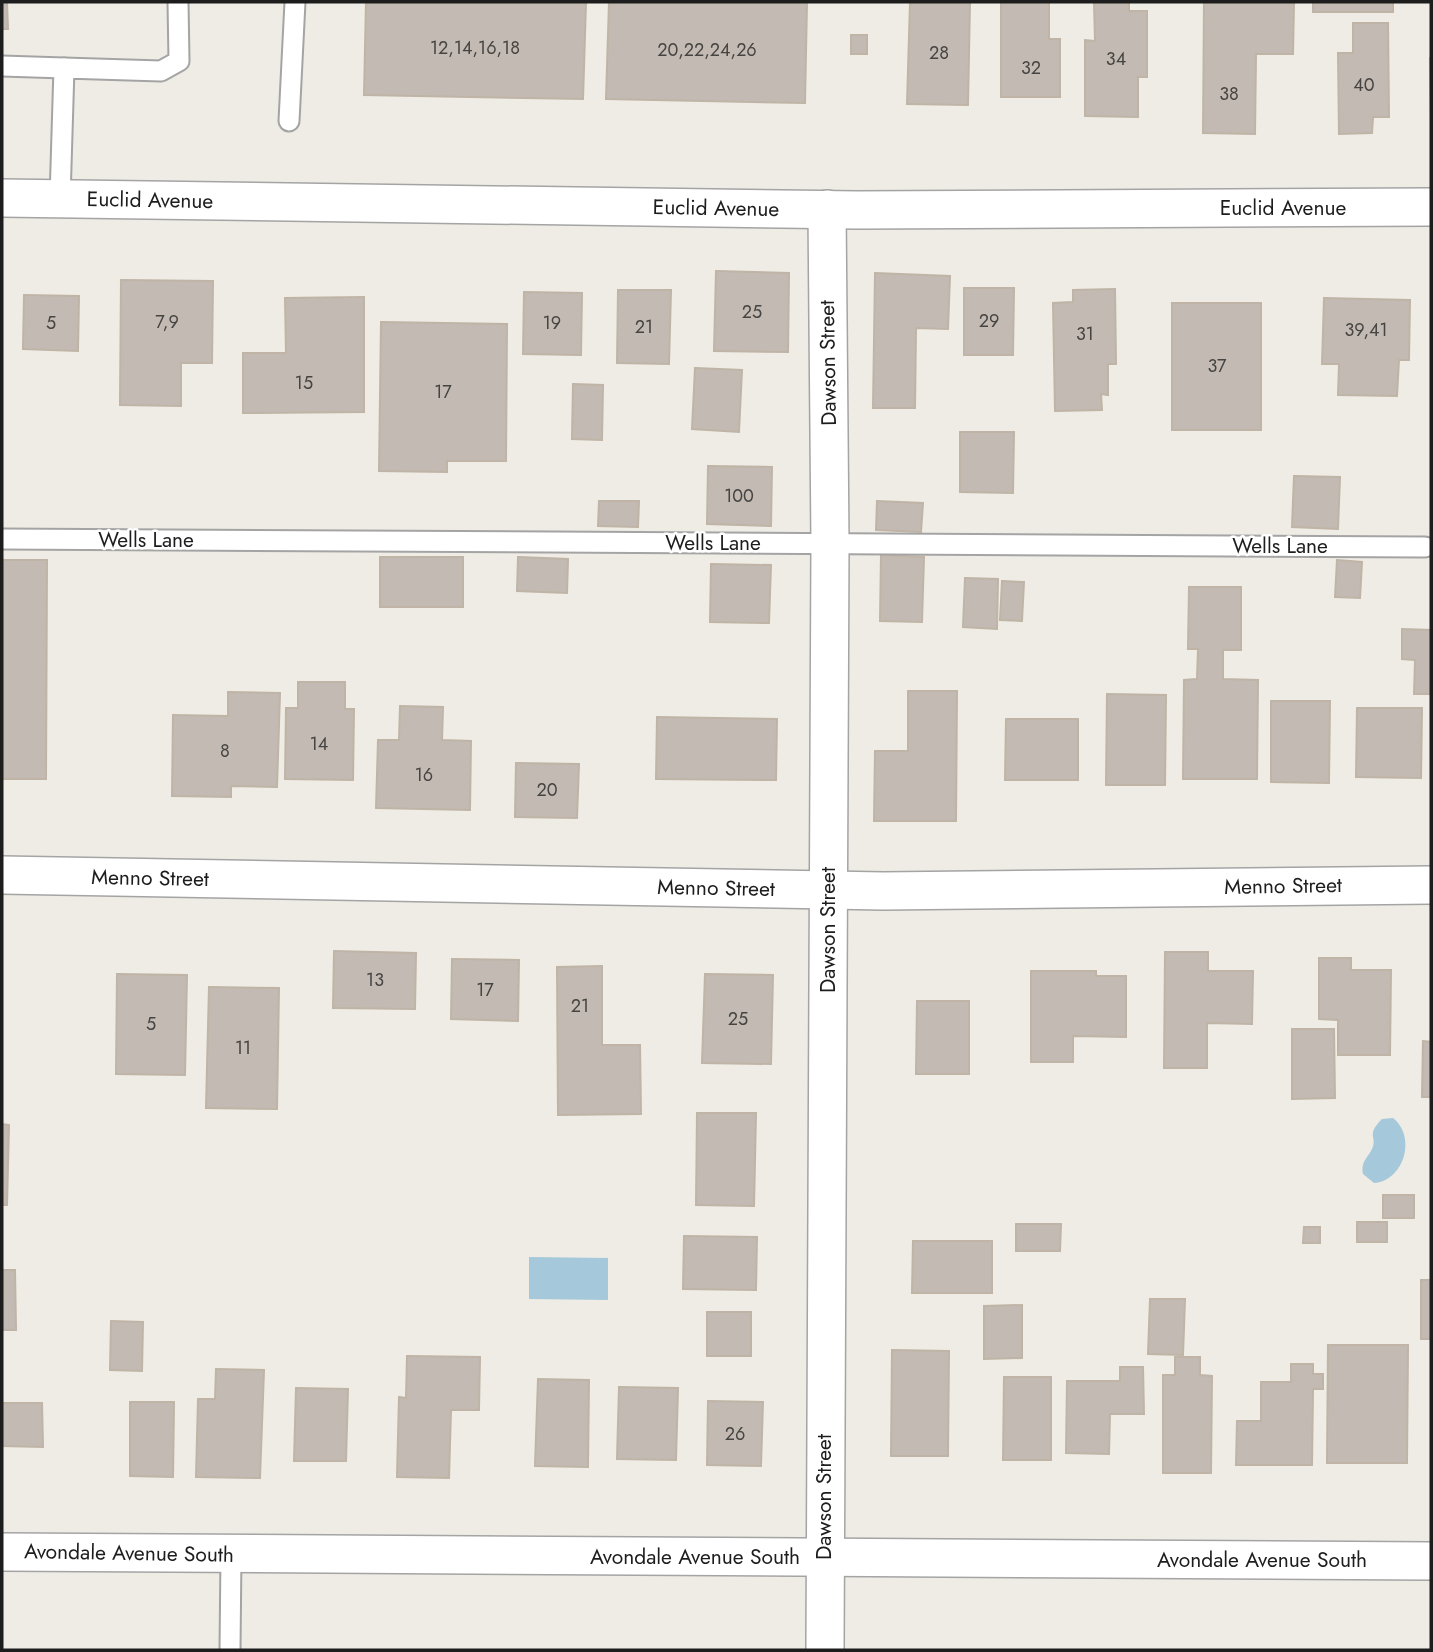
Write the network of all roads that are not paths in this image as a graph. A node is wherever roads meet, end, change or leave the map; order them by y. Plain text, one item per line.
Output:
1 (178, 2) edge
2 (295, 2) edge
3 (2, 65) edge
4 (64, 68) junction
5 (289, 121) dead end
6 (2, 198) edge
7 (60, 199) junction
8 (1431, 207) edge
9 (827, 209) junction
10 (2, 539) edge
11 (830, 543) junction
12 (1424, 547) dead end
13 (2, 875) edge
14 (1431, 885) edge
15 (828, 890) junction
16 (2, 1552) edge
17 (231, 1554) junction
18 (824, 1558) junction
19 (1431, 1561) edge
20 (230, 1650) edge
21 (825, 1650) edge

1 - 4 lane
2 - 5 lane
3 - 4 lane
4 - 7 lane
6 - 7 street, Euclid Avenue
7 - 9 street, Euclid Avenue
8 - 9 street, Euclid Avenue
9 - 11 street, Dawson Street
10 - 11 lane, Wells Lane
11 - 12 lane, Wells Lane
11 - 15 street, Dawson Street
13 - 15 street, Menno Street
14 - 15 street, Menno Street
15 - 18 street, Dawson Street
16 - 17 street, Avondale Avenue South
17 - 18 street, Avondale Avenue South
17 - 20 lane
18 - 19 street, Avondale Avenue South
18 - 21 street, Dawson Street

